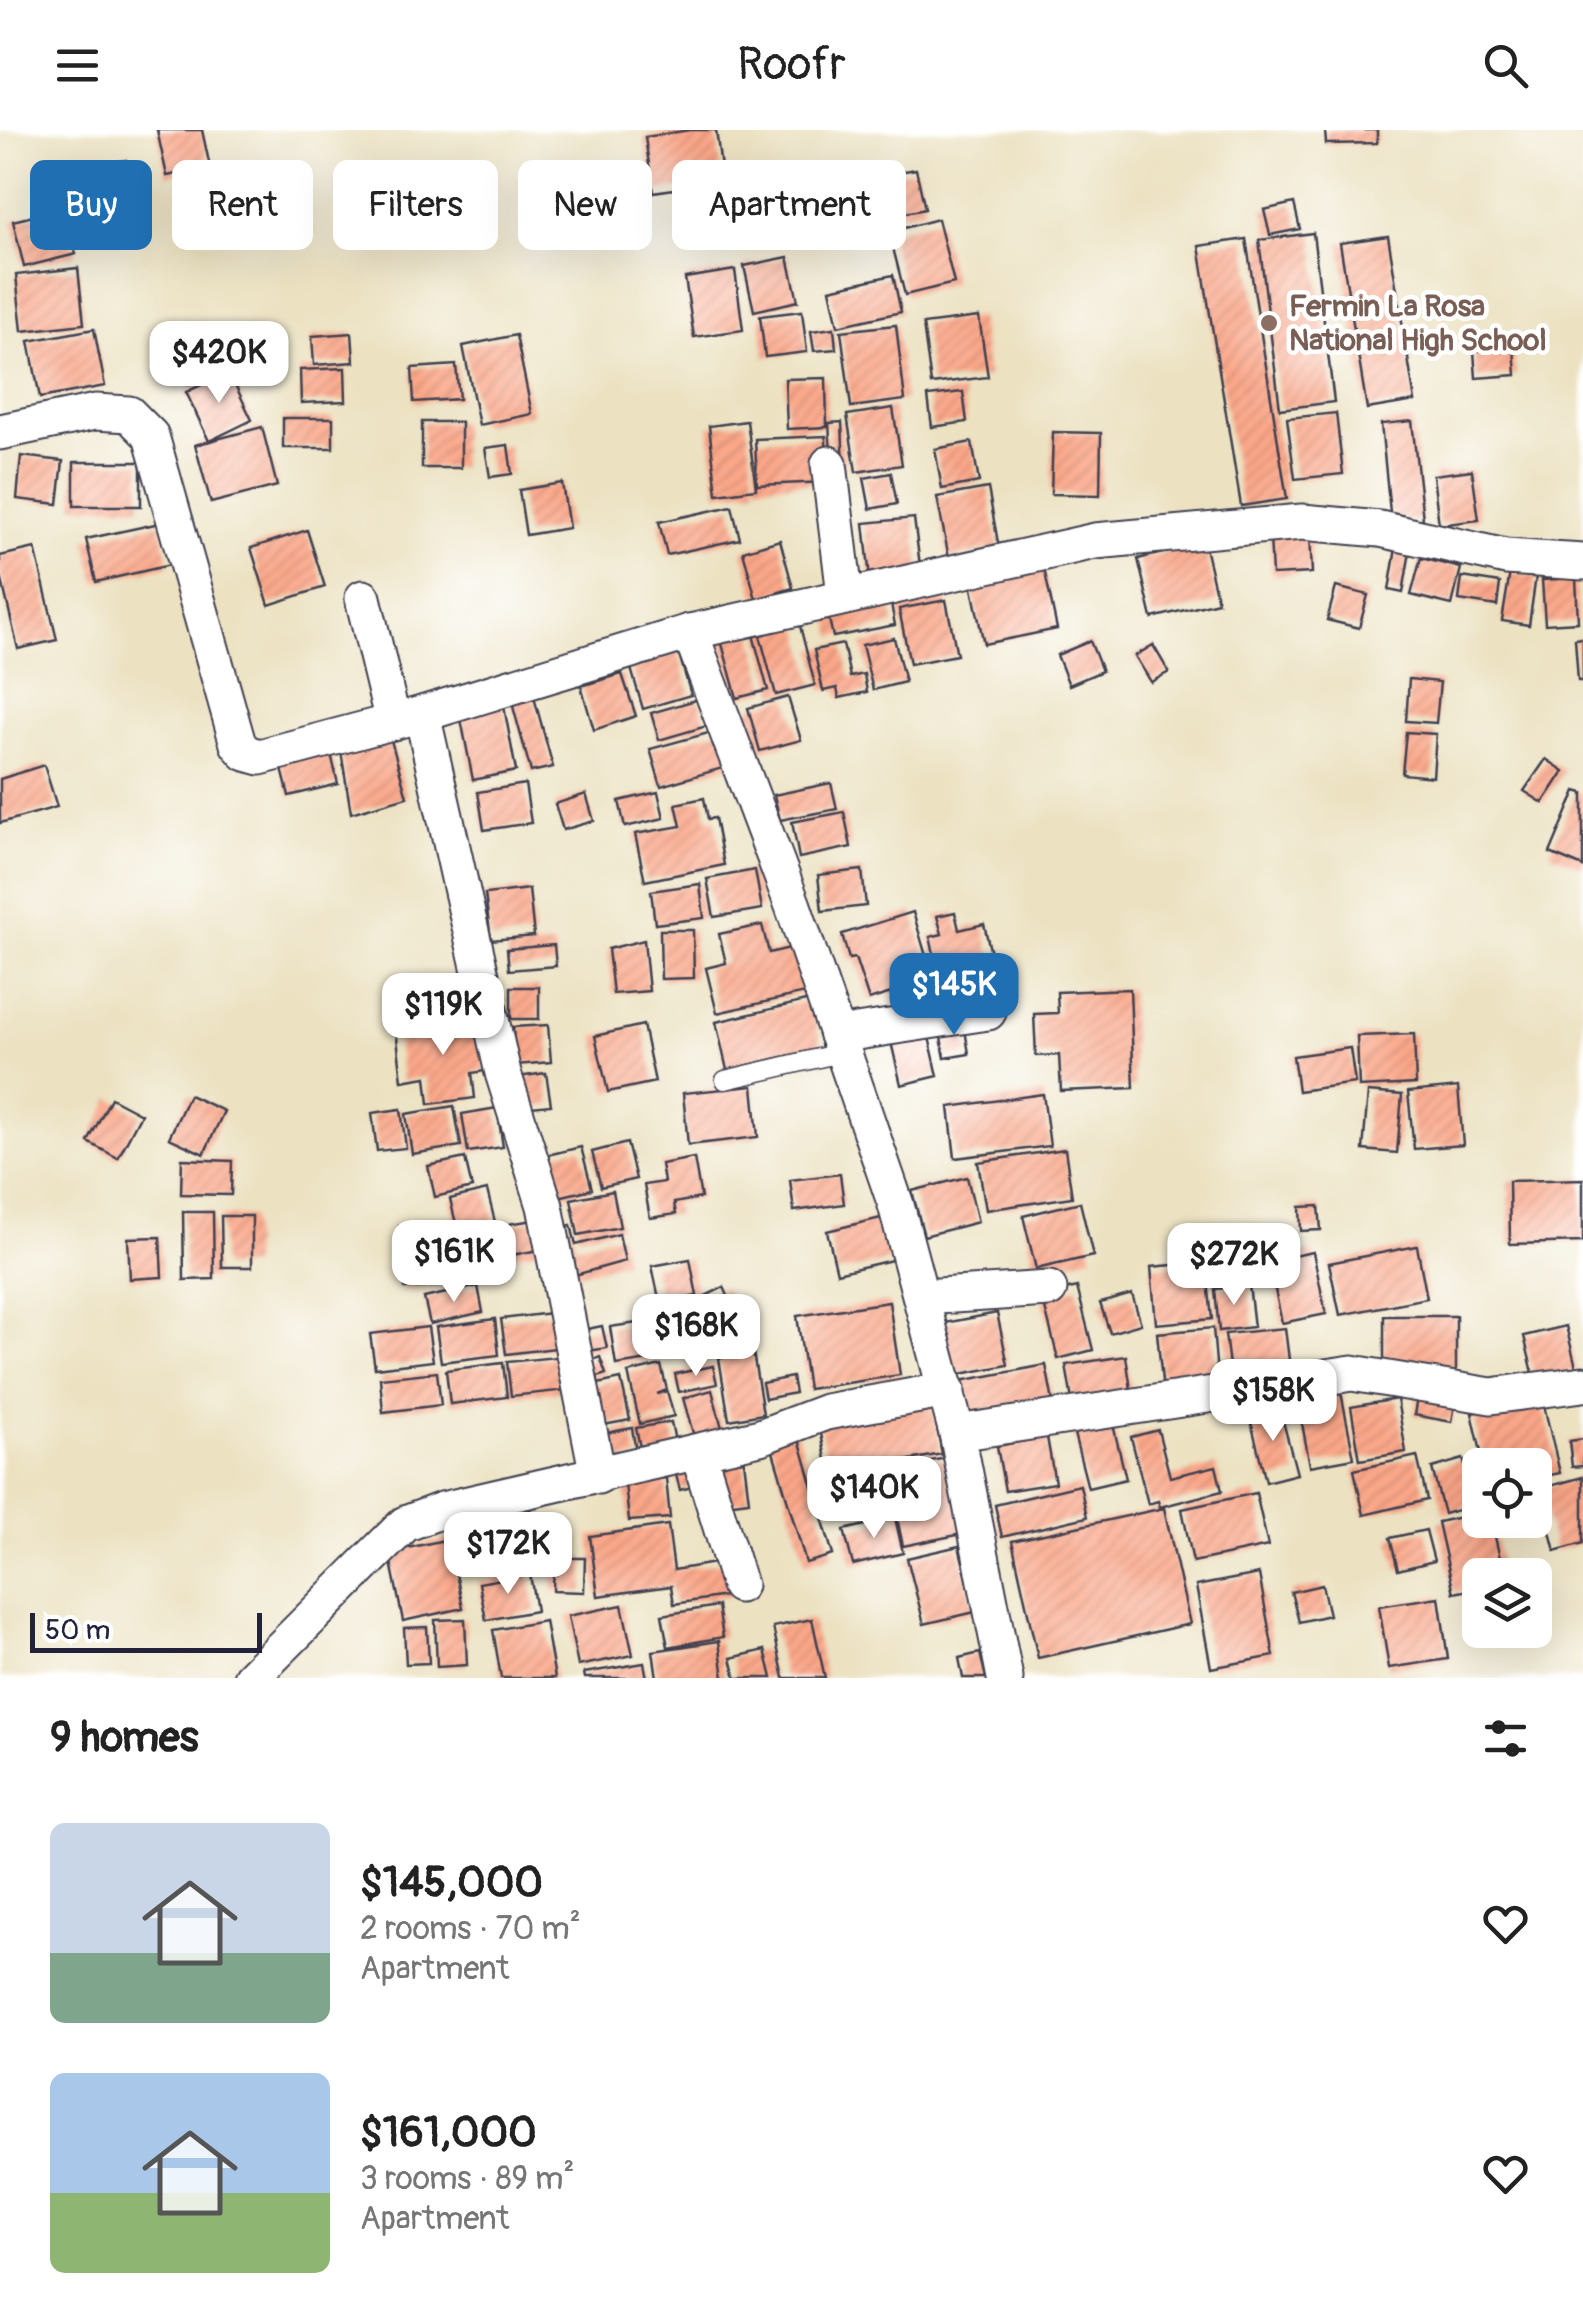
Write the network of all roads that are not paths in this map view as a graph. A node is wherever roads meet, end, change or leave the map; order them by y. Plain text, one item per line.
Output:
1 (0, 432) edge
2 (829, 464) dead end
3 (1583, 562) edge
4 (846, 595) junction
5 (363, 598) dead end
6 (690, 632) junction
7 (407, 718) junction
8 (988, 1012) dead end
9 (841, 1043) junction
10 (725, 1080) dead end
11 (1049, 1289) dead end
12 (922, 1297) junction
13 (1583, 1384) edge
14 (947, 1390) junction
15 (957, 1433) junction
16 (698, 1452) junction
17 (598, 1476) junction
18 (739, 1585) dead end
19 (251, 1678) edge
20 (1005, 1678) edge

1 - 7 street
2 - 4 street
3 - 4 street
4 - 6 street
5 - 7 street
6 - 7 street
6 - 9 street
7 - 17 street
8 - 9 street
9 - 10 lane
9 - 12 street
11 - 12 street
12 - 14 street
13 - 15 street
14 - 15 street
14 - 16 street
15 - 20 street
16 - 17 street
16 - 18 street
17 - 19 street

